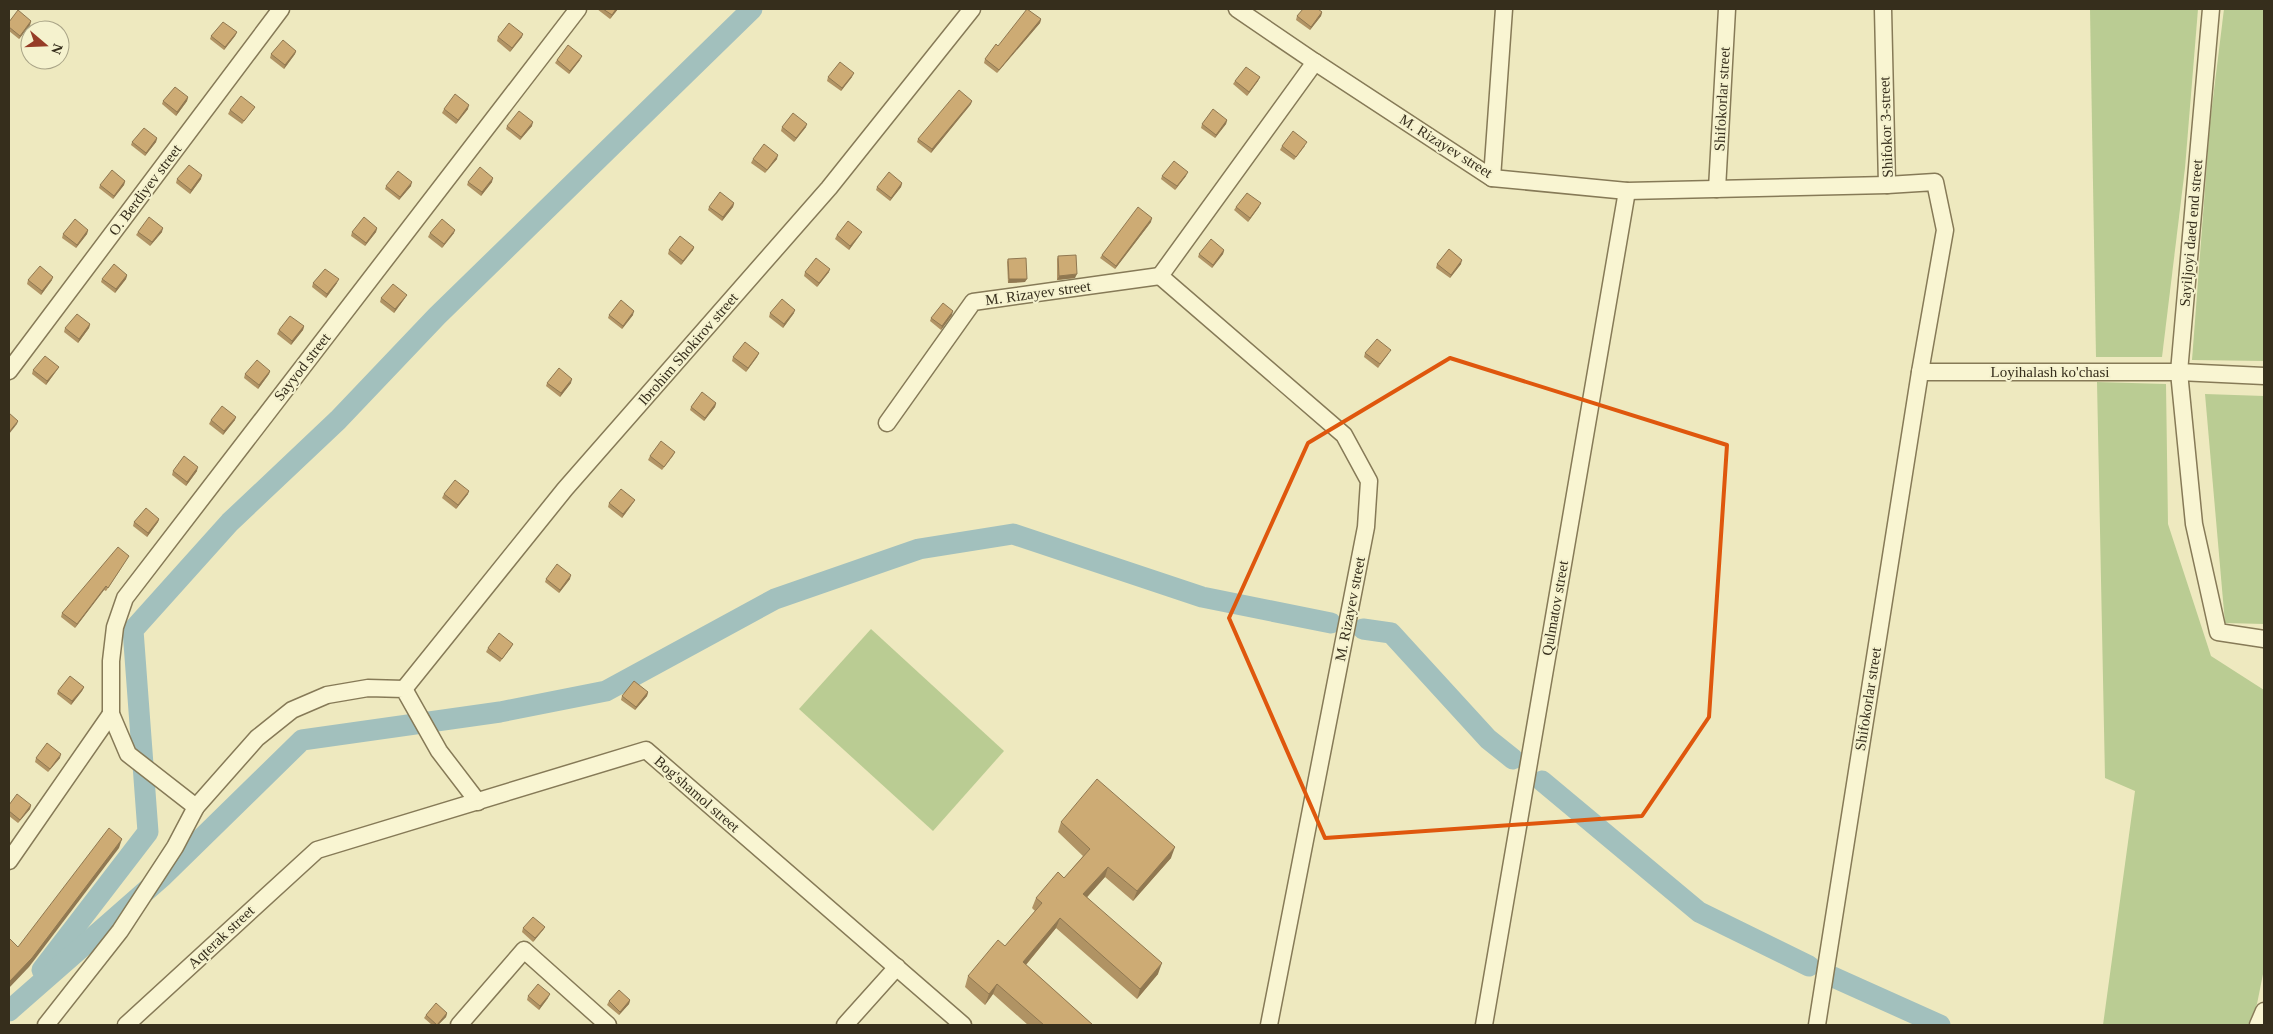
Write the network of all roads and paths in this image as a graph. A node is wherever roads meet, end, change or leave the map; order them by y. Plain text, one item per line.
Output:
1 (282, 9) edge
2 (972, 9) edge
3 (1238, 9) edge
4 (1504, 9) edge
5 (1727, 9) edge
6 (1883, 9) edge
7 (2211, 9) edge
8 (570, 12) edge
9 (1315, 62) junction
10 (1492, 178) junction
11 (1887, 185) junction
12 (1717, 189) junction
13 (1627, 191) junction
14 (1160, 276) junction
15 (9, 371) edge
16 (1920, 372) junction
17 (2179, 372) junction
18 (2264, 376) edge
19 (887, 423) dead end
20 (2264, 639) edge
21 (404, 688) junction
22 (111, 714) junction
23 (478, 802) junction
24 (196, 807) junction
25 (317, 850) joint
26 (9, 861) edge
27 (897, 967) junction
28 (2264, 1010) edge
29 (46, 1025) edge
30 (126, 1025) edge
31 (459, 1025) edge
32 (608, 1025) edge
33 (845, 1025) edge
34 (963, 1025) edge
35 (1269, 1025) edge
36 (1484, 1025) edge
37 (1816, 1025) edge
38 (2258, 1025) edge

1 - 15 street, O. Berdiyev street
2 - 21 street, Ibrohim Shokirov street
3 - 9 street, M. Rizayev street
4 - 10 street
5 - 12 street, Shifokorlar street
6 - 11 street, Shifokor 3-street
7 - 17 street, Sayiljoyi daed end street
8 - 22 street, Sayyod street
9 - 10 street, M. Rizayev street
9 - 14 street
10 - 13 street, M. Rizayev street
11 - 12 street, M. Rizayev street
11 - 16 street, Shifokor 3-street
12 - 13 street, M. Rizayev street
13 - 36 street, Qulmatov street
14 - 19 street, M. Rizayev street
14 - 35 street, M. Rizayev street
16 - 17 street, Loyihalash ko'chasi
16 - 37 street, Shifokorlar street
17 - 18 street
17 - 20 street, Sayiljoyi daed end street
21 - 23 street
21 - 24 street
22 - 24 street, Sayyod street
22 - 26 street
23 - 25 street, Bog'shamol street
23 - 27 street, Bog'shamol street
24 - 29 street
25 - 30 street, Aqterak street
27 - 33 street
27 - 34 street, Bog'shamol street
28 - 38 street
31 - 32 street

